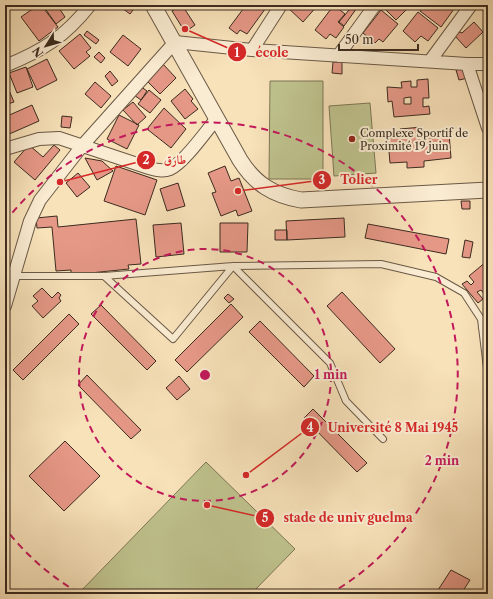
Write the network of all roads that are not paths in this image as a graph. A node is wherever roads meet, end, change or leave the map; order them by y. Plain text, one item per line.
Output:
1 (90, 5) edge
2 (153, 5) edge
3 (281, 5) edge
4 (375, 5) edge
5 (471, 5) edge
6 (175, 42) junction
7 (252, 50) junction
8 (338, 56) junction
9 (430, 61) junction
10 (467, 64) junction
11 (488, 64) edge
12 (5, 66) edge
13 (217, 118) junction
14 (488, 128) edge
15 (82, 146) junction
16 (5, 149) edge
17 (488, 190) edge
18 (233, 266) junction
19 (104, 276) junction
20 (9, 277) edge
21 (5, 306) edge
22 (482, 328) junction
23 (488, 336) edge
24 (488, 392) edge
25 (488, 429) edge
26 (383, 439) dead end

1 - 12 street
2 - 6 street
3 - 7 street
4 - 8 street
5 - 9 street
6 - 7 street
6 - 13 street
6 - 15 street
7 - 8 street
8 - 9 street
9 - 10 street
10 - 11 street
10 - 14 street
13 - 15 street
13 - 17 street
15 - 16 street
15 - 20 street
18 - 19 lane
18 - 19 lane
18 - 22 lane
18 - 26 lane
19 - 20 lane
20 - 21 street
22 - 23 lane
22 - 24 lane
24 - 25 lane

